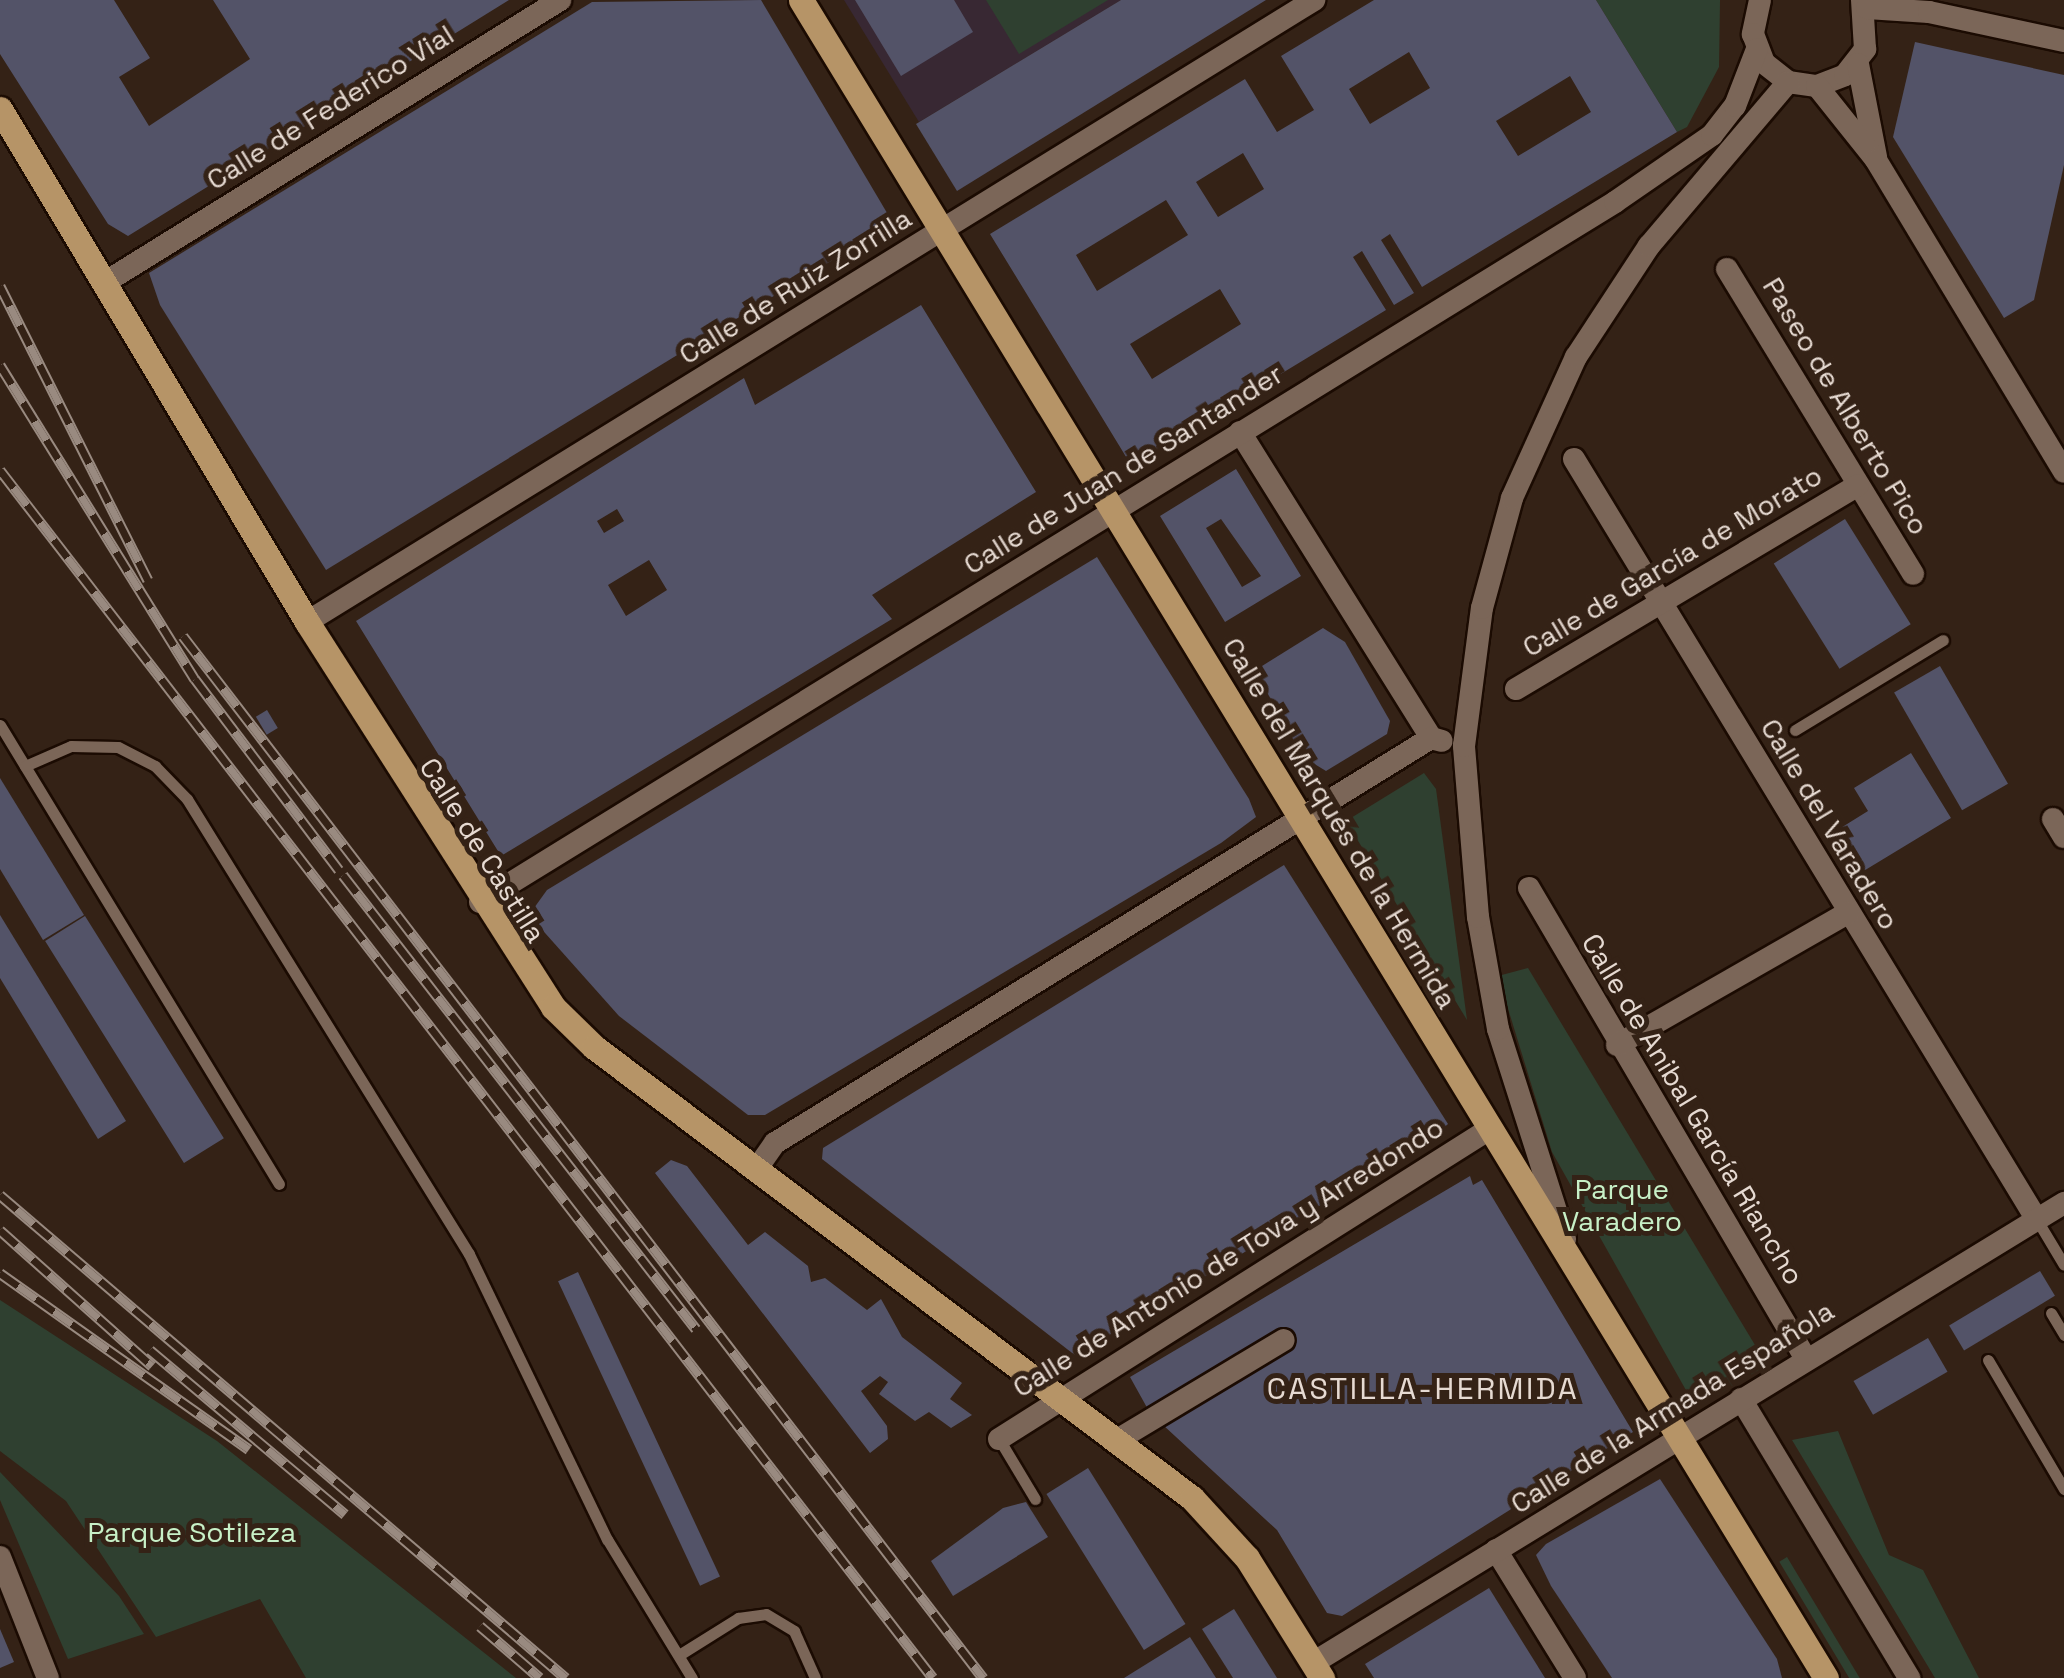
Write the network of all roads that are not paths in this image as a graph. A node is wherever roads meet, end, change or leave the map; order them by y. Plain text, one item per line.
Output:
1 (560, 0) edge
2 (801, 0) edge
3 (1314, 0) edge
4 (1864, 4) edge
5 (1753, 6) edge
6 (2064, 42) edge
7 (1756, 49) junction
8 (1858, 64) junction
9 (1788, 82) junction
10 (1816, 86) junction
11 (0, 109) edge
12 (1876, 160) junction
13 (941, 231) junction
14 (1728, 269) dead end
15 (104, 283) junction
16 (1240, 432) junction
17 (1574, 459) dead end
18 (2064, 472) edge
19 (1858, 485) junction
20 (1114, 511) junction
21 (1913, 574) dead end
22 (1661, 606) junction
23 (307, 622) junction
24 (1943, 640) dead end
25 (1516, 689) dead end
26 (0, 725) edge
27 (1796, 730) dead end
28 (1432, 738) junction
29 (1464, 746) junction
30 (25, 766) junction
31 (1299, 819) junction
32 (1529, 888) dead end
33 (480, 902) junction
34 (1848, 912) junction
35 (1617, 1045) junction
36 (1491, 1128) junction
37 (758, 1167) junction
38 (279, 1184) dead end
39 (2064, 1203) edge
40 (2036, 1220) junction
41 (1572, 1261) junction
42 (2064, 1265) edge
43 (2051, 1313) dead end
44 (2064, 1335) edge
45 (1284, 1340) dead end
46 (1806, 1359) junction
47 (1988, 1360) dead end
48 (1065, 1397) junction
49 (1741, 1399) junction
50 (1678, 1437) junction
51 (998, 1438) joint
52 (1119, 1439) junction
53 (2064, 1488) edge
54 (1034, 1499) dead end
55 (1496, 1550) junction
56 (0, 1556) edge
57 (678, 1655) junction
58 (1317, 1671) edge
59 (48, 1678) edge
60 (692, 1678) edge
61 (815, 1678) edge
62 (1575, 1678) edge
63 (1826, 1678) edge
64 (1909, 1678) edge

1 - 15 street, Calle de Federico Vial
2 - 13 main road, Calle del Marqués de la Hermida
3 - 13 street, Calle de Ruiz Zorrilla
4 - 6 street
4 - 8 street
5 - 7 street
7 - 9 street
7 - 16 street, Calle de Juan de Santander
8 - 10 street
8 - 12 street
9 - 10 street
9 - 29 street
10 - 12 street
11 - 15 main road, Calle de Castilla
12 - 18 street
13 - 20 main road, Calle del Marqués de la Hermida
13 - 23 street, Calle de Ruiz Zorrilla
14 - 19 street, Paseo de Alberto Pico
15 - 23 main road, Calle de Castilla
16 - 20 street, Calle de Juan de Santander
16 - 28 street
17 - 22 street, Calle del Varadero
19 - 21 street, Paseo de Alberto Pico
19 - 22 street, Calle de García de Morato
20 - 31 main road, Calle del Marqués de la Hermida
20 - 33 street, Calle de Juan de Santander
22 - 25 street, Calle de García de Morato
22 - 34 street, Calle del Varadero
23 - 33 main road, Calle de Castilla
24 - 27 lane
26 - 30 lane
28 - 29 street
28 - 31 street
29 - 41 street
30 - 38 lane
30 - 57 lane
31 - 36 main road, Calle del Marqués de la Hermida
31 - 37 street
32 - 35 street, Calle de Anibal García Riancho
33 - 37 main road, Calle de Castilla
34 - 35 street
34 - 40 street, Calle del Varadero
35 - 46 street, Calle de Anibal García Riancho
36 - 41 main road, Calle del Marqués de la Hermida
36 - 48 street, Calle de Antonio de Tova y Arredondo
37 - 48 main road, Calle de Castilla
39 - 40 street, Calle de la Armada Española
40 - 42 lane
40 - 46 street, Calle de la Armada Española
41 - 50 main road, Calle del Marqués de la Hermida
43 - 44 lane
45 - 52 street
46 - 49 street, Calle de la Armada Española
47 - 53 lane
48 - 51 street, Calle de Antonio de Tova y Arredondo
48 - 52 main road, Calle de Castilla
49 - 50 street, Calle de la Armada Española
49 - 64 street
50 - 55 street, Calle de la Armada Española
50 - 63 main road, Calle del Marqués de la Hermida
51 - 54 lane
52 - 58 main road, Calle de Castilla
55 - 58 street, Calle de la Armada Española
55 - 62 street
56 - 59 street
57 - 60 lane
57 - 61 lane

